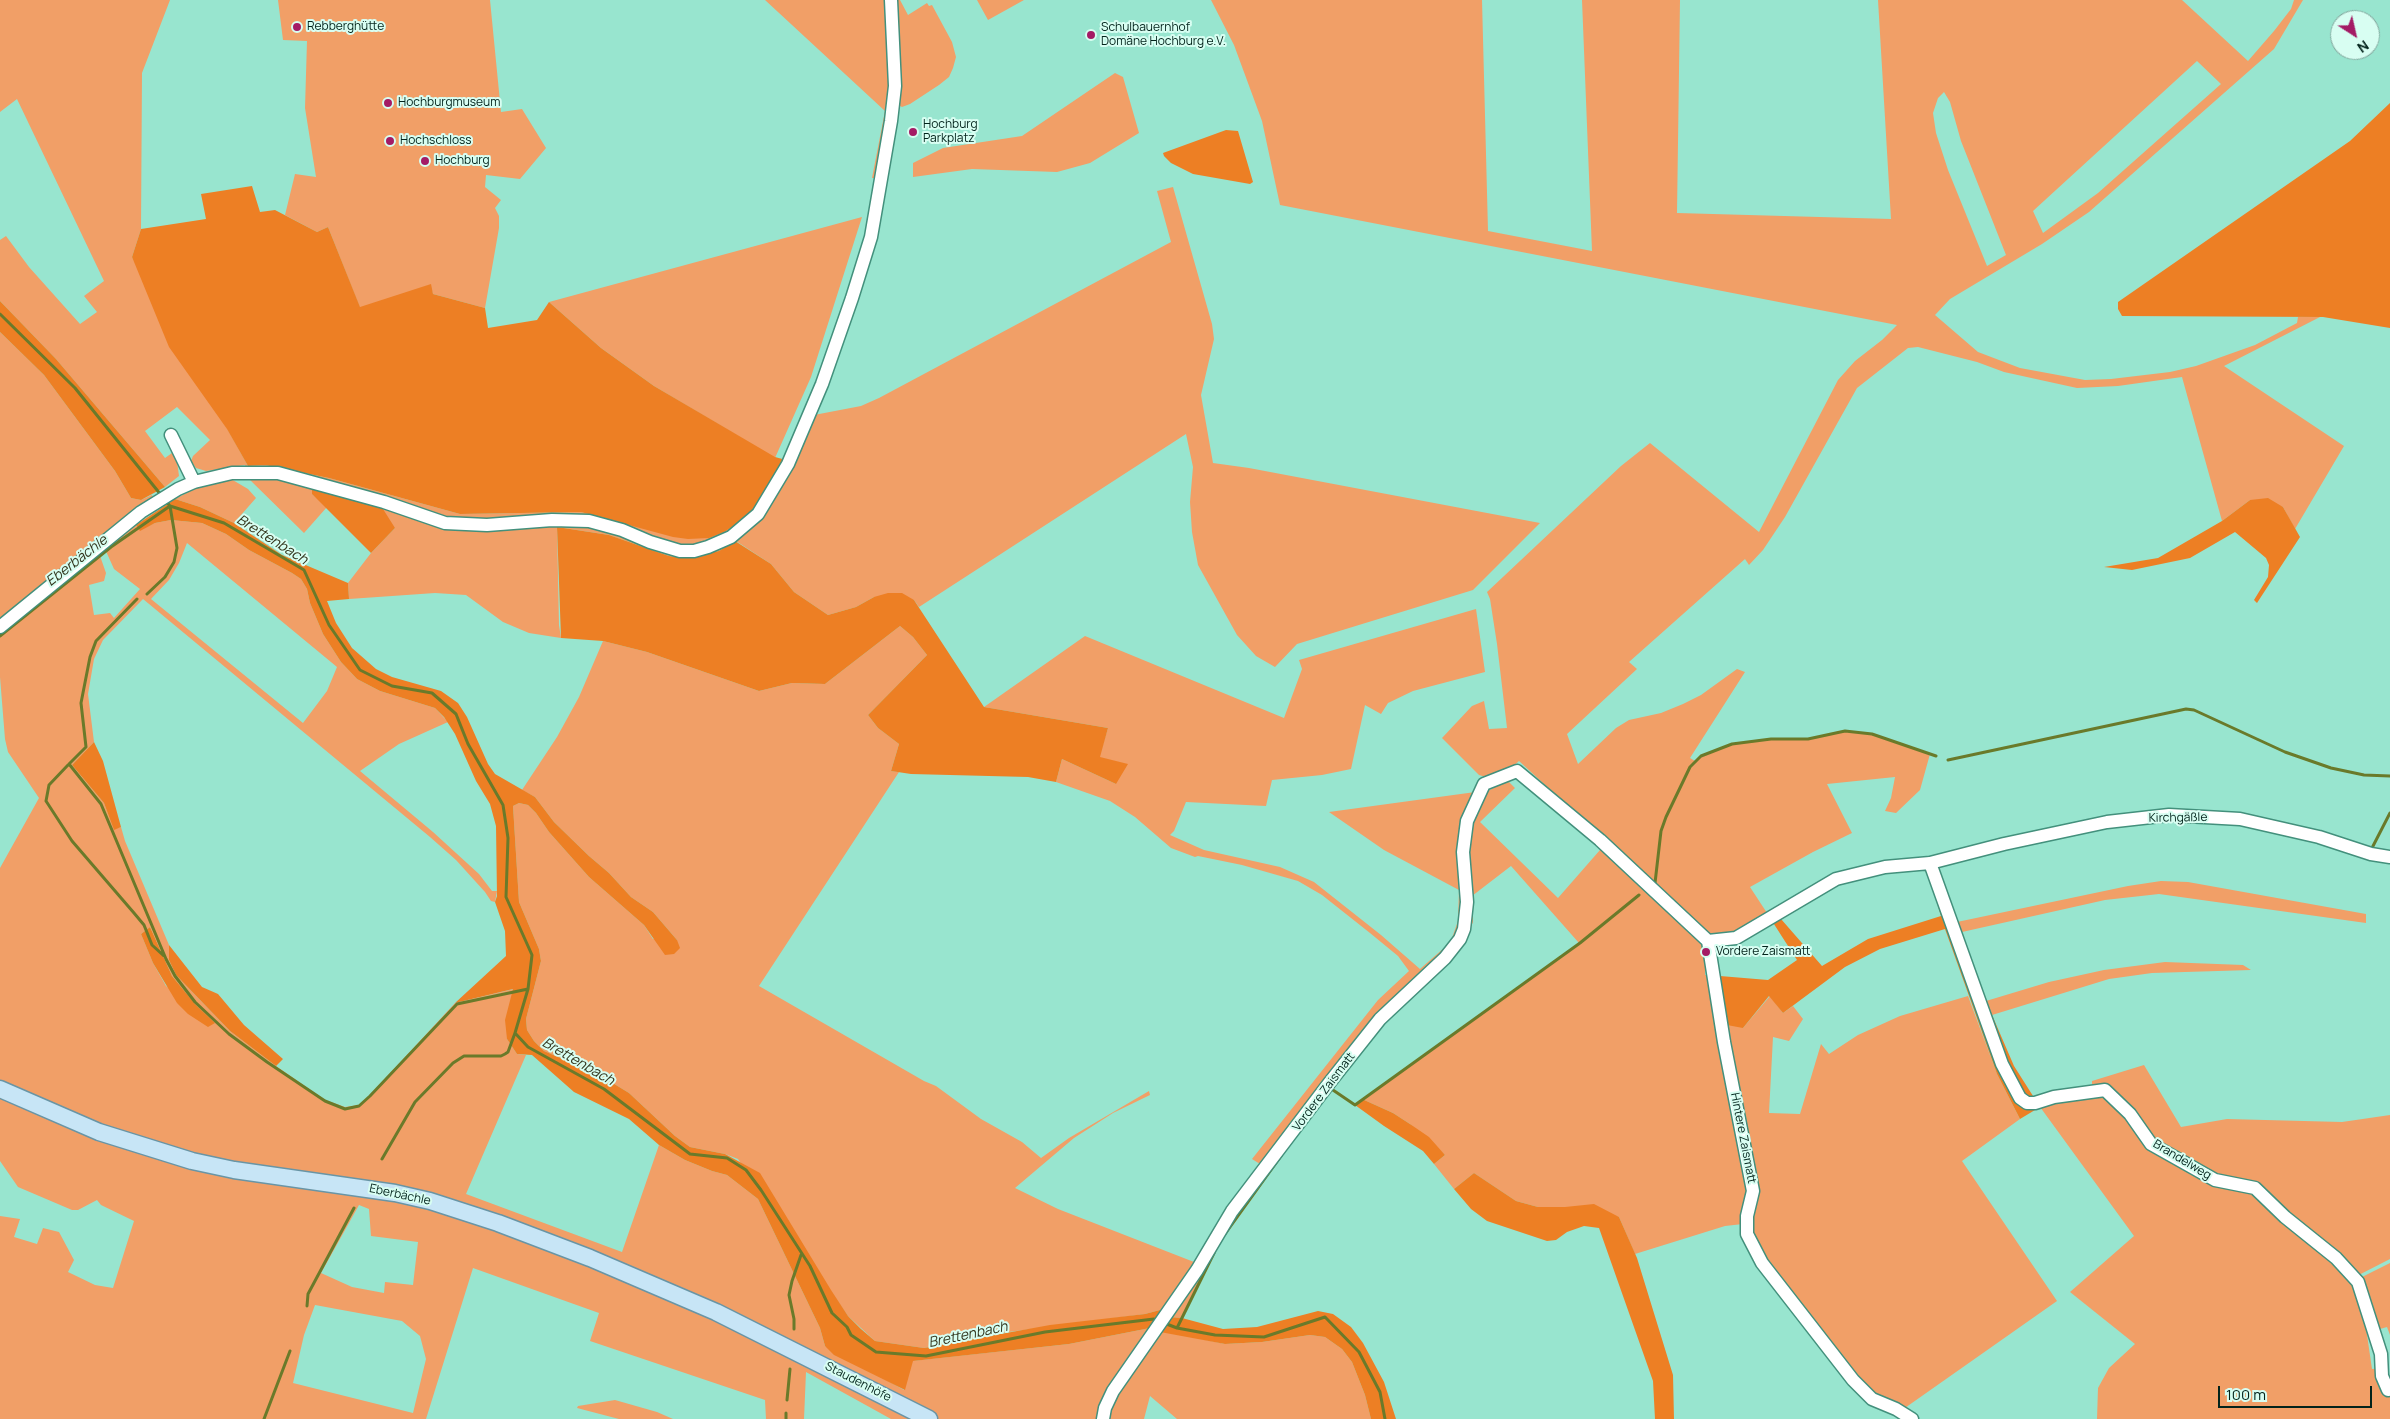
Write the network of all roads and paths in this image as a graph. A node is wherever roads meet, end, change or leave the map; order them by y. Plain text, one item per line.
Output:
1 (891, 0) edge
2 (171, 435) dead end
3 (194, 482) junction
4 (0, 627) edge
5 (2390, 857) edge
6 (1930, 863) junction
7 (1708, 942) junction
8 (0, 1089) edge
9 (786, 1346) joint
10 (2385, 1353) edge
11 (2388, 1390) dead end
12 (929, 1419) edge
13 (1103, 1419) edge
14 (1912, 1419) edge

1 - 3 street
2 - 3 street
3 - 4 street
5 - 6 street, Kirchgäßle
6 - 7 street
6 - 10 street, Brandelweg
7 - 13 street, Vordere Zaismatt
7 - 14 street, Hintere Zaismatt
8 - 9 main road, Eberbächle
9 - 12 main road, Staudenhöfe
10 - 11 street, Brandelweg

